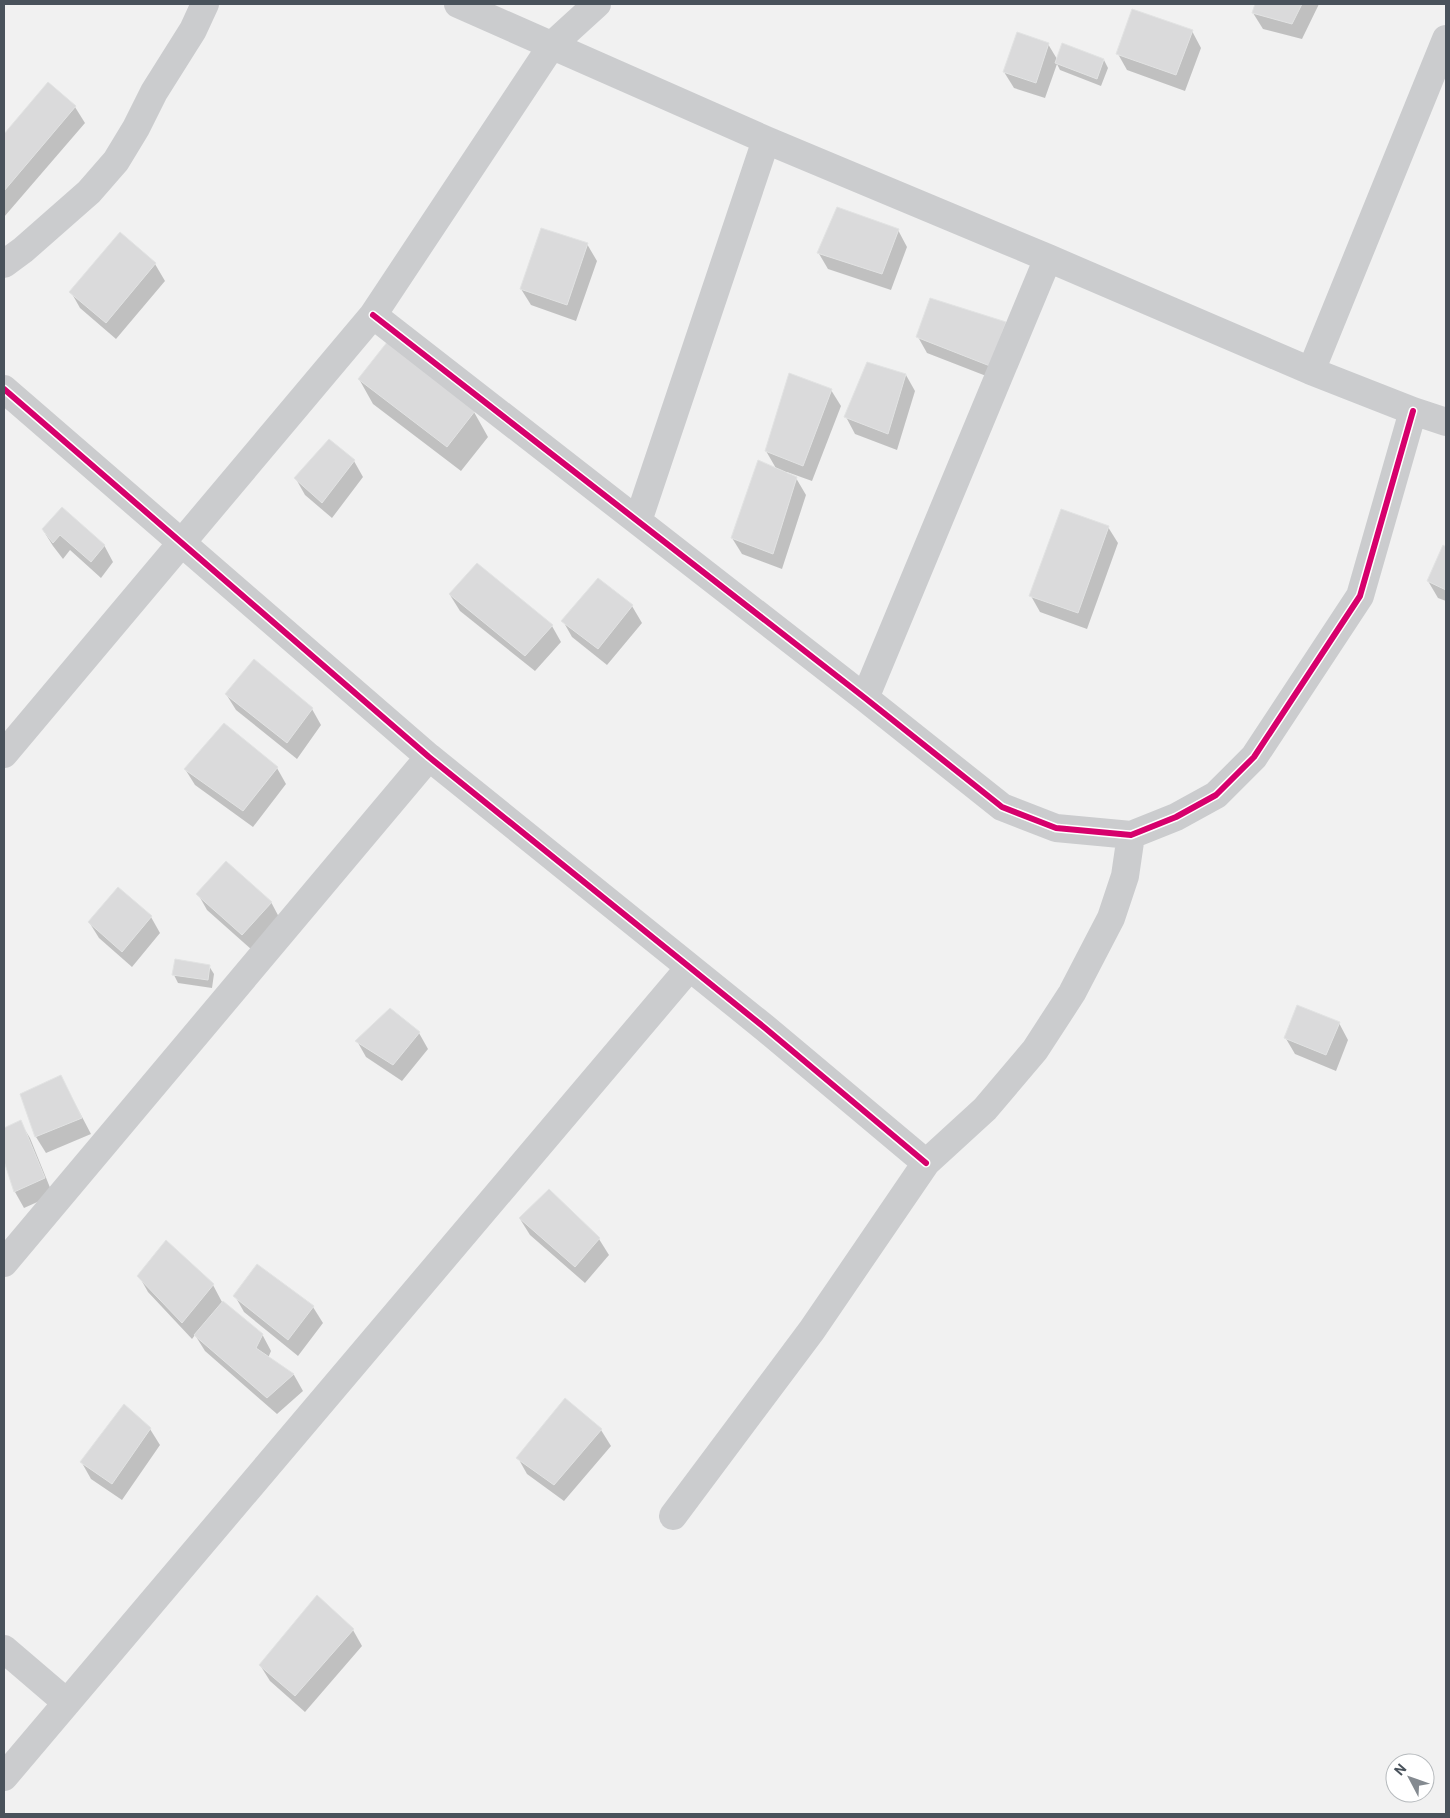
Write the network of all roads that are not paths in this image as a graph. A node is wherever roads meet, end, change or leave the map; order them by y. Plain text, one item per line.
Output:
1 (205, 4) edge
2 (458, 4) edge
3 (596, 4) edge
4 (1446, 39) edge
5 (552, 45) junction
6 (766, 140) junction
7 (1048, 258) junction
8 (4, 264) edge
9 (373, 315) junction
10 (1311, 371) junction
11 (4, 389) edge
12 (1413, 411) junction
13 (1446, 422) edge
14 (638, 521) junction
15 (182, 544) junction
16 (865, 698) junction
17 (4, 754) edge
18 (428, 756) junction
19 (1131, 835) junction
20 (689, 968) junction
21 (926, 1163) junction
22 (4, 1263) edge
23 (674, 1516) dead end
24 (4, 1649) edge
25 (66, 1702) junction
26 (4, 1777) edge

1 - 8 street
2 - 5 street
3 - 5 street
4 - 10 street
5 - 6 street
5 - 9 street
6 - 7 street
6 - 14 street
7 - 10 street
7 - 16 street
9 - 14 street
9 - 15 street
10 - 12 street
11 - 15 street
12 - 13 street
12 - 19 street
14 - 16 street
15 - 17 street
15 - 18 street
16 - 19 street
18 - 20 street
18 - 22 street
19 - 21 street
20 - 21 street
20 - 25 street
21 - 23 street
24 - 25 street
25 - 26 street

